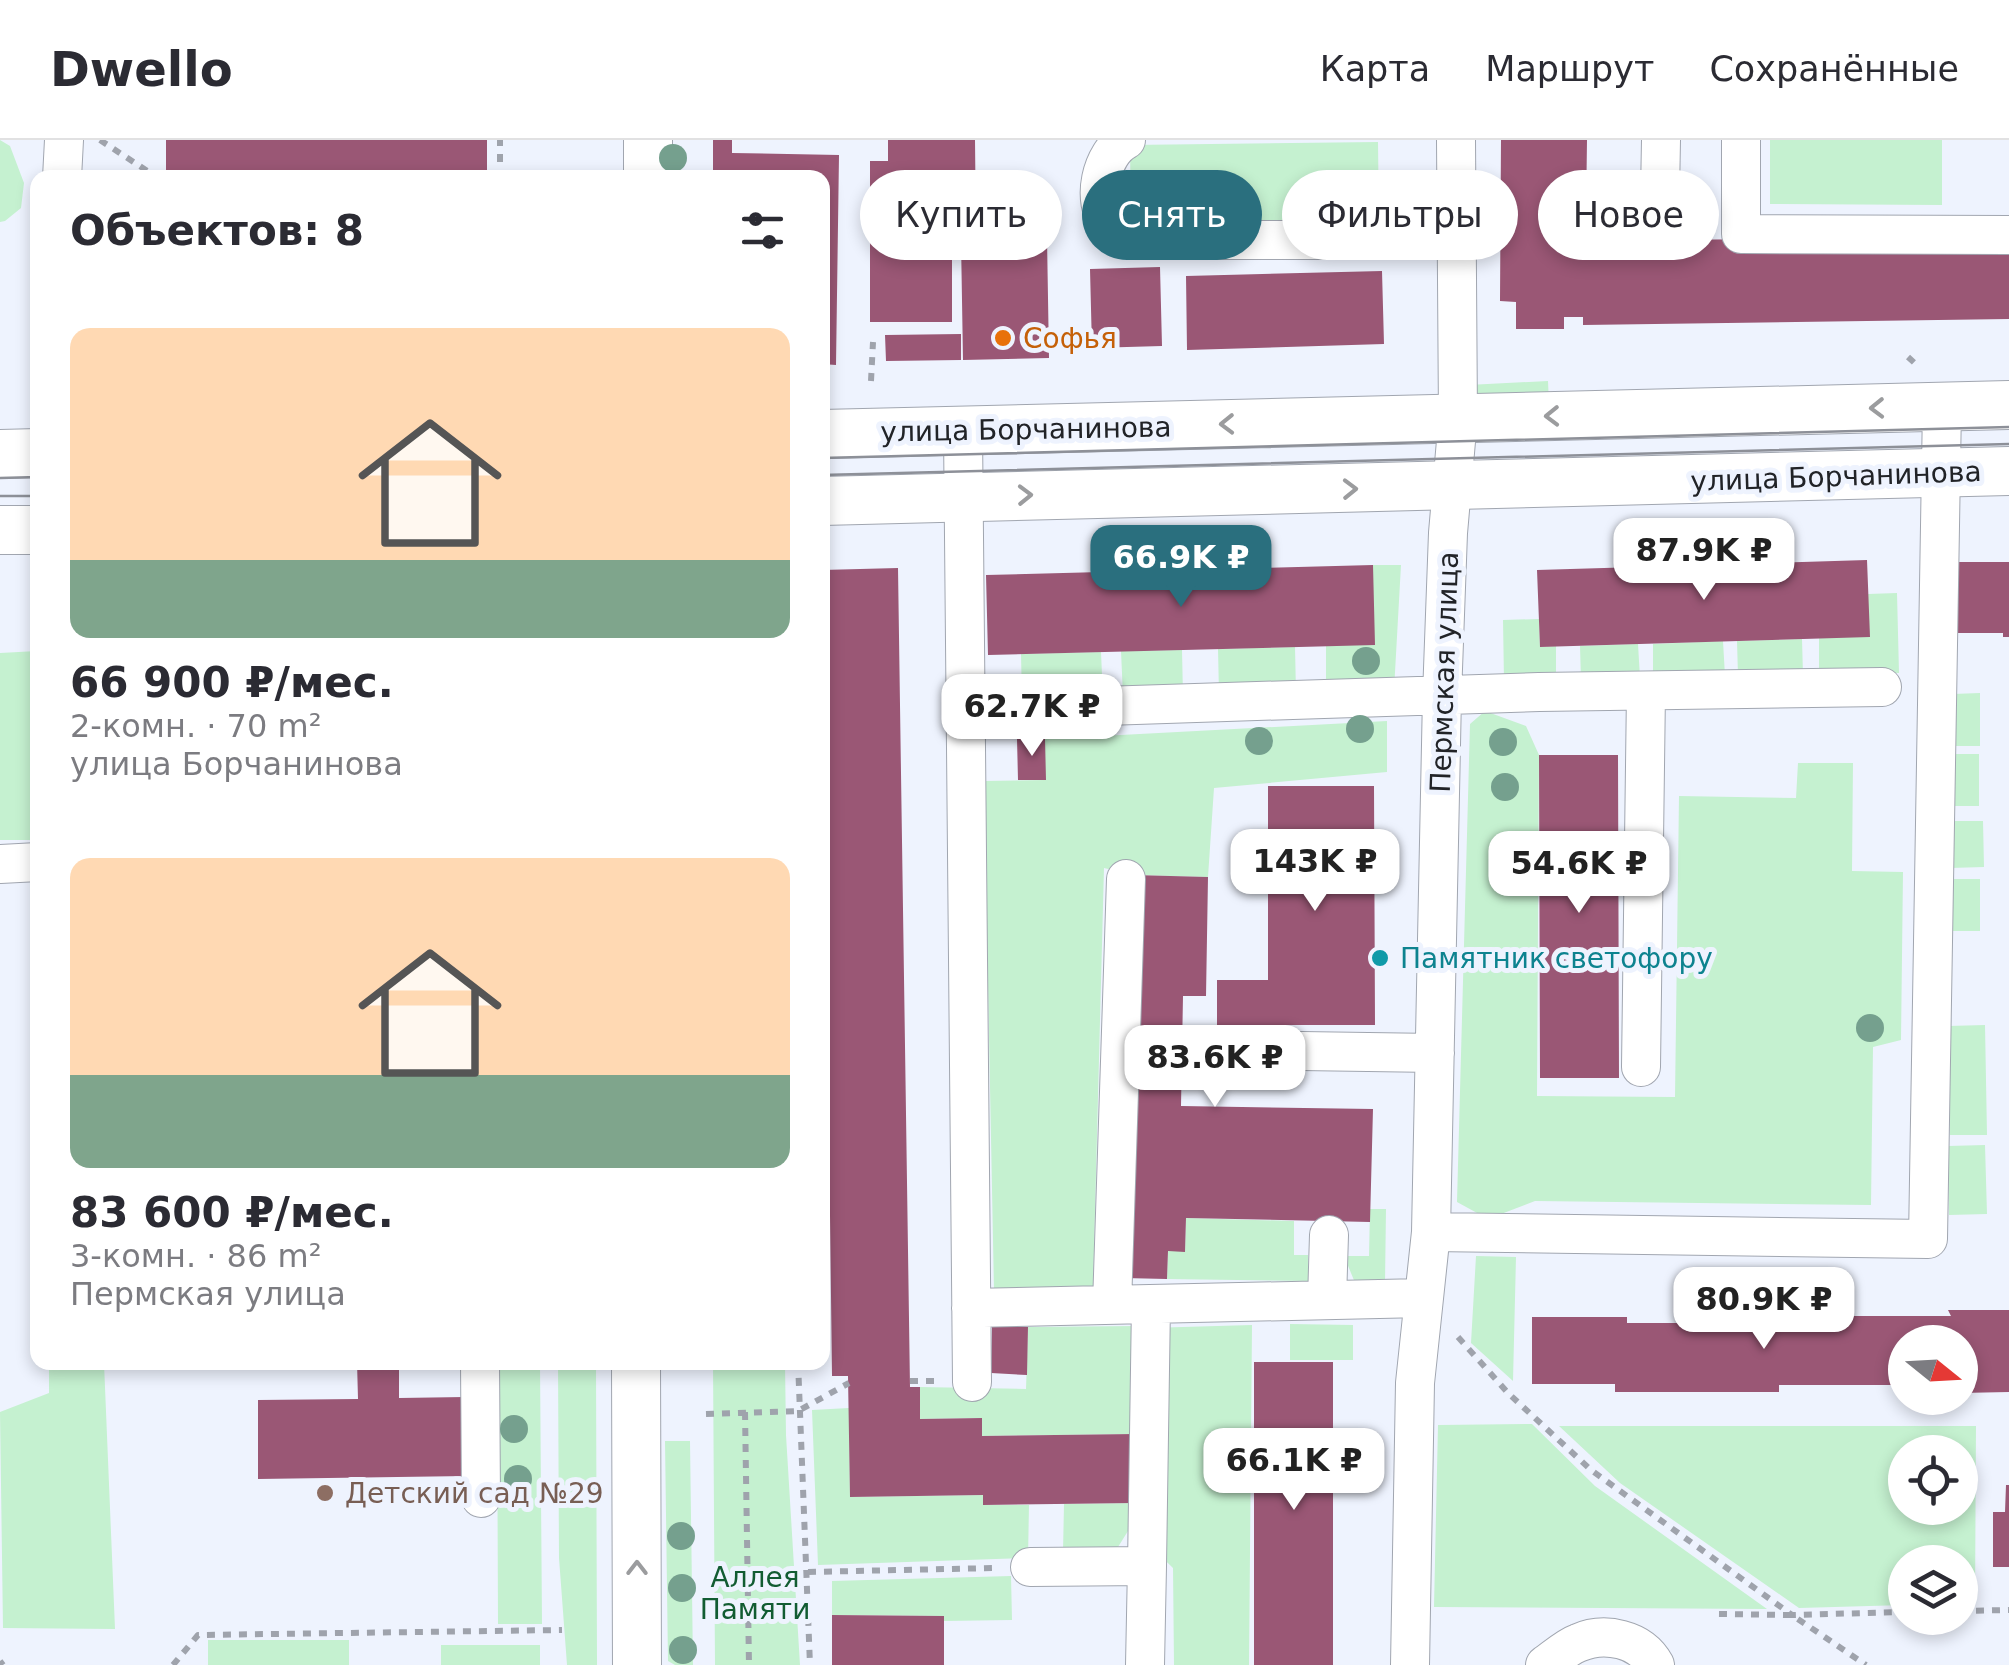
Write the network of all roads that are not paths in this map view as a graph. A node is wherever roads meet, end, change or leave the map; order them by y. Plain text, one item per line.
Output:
1 (64, 140) edge
2 (648, 140) edge
3 (1126, 140) edge
4 (1456, 140) edge
5 (1661, 140) edge
6 (1742, 140) edge
7 (62, 170) edge
8 (648, 170) edge
9 (1457, 170) edge
10 (1660, 170) edge
11 (2009, 235) edge
12 (1282, 240) edge
13 (1459, 260) edge
14 (2009, 405) edge
15 (1942, 407) junction
16 (1458, 418) junction
17 (962, 431) junction
18 (830, 434) edge
19 (30, 453) edge
20 (0, 454) edge
21 (2009, 471) edge
22 (1940, 472) junction
23 (1453, 487) junction
24 (962, 496) junction
25 (830, 501) edge
26 (0, 530) edge
27 (30, 530) edge
28 (1882, 686) dead end
29 (1646, 691) junction
30 (1442, 696) junction
31 (1012, 708) dead end
32 (30, 862) edge
33 (0, 864) edge
34 (1126, 879) dead end
35 (1301, 1051) dead end
36 (1435, 1053) junction
37 (1641, 1067) dead end
38 (1431, 1232) junction
39 (1330, 1235) dead end
40 (1423, 1298) junction
41 (1327, 1300) junction
42 (1151, 1304) junction
43 (1112, 1305) junction
44 (971, 1308) junction
45 (480, 1370) edge
46 (636, 1370) edge
47 (972, 1382) dead end
48 (481, 1498) dead end
49 (1147, 1566) junction
50 (1030, 1567) road end
51 (637, 1665) edge
52 (1145, 1665) edge
53 (1410, 1665) edge
54 (1545, 1665) edge
55 (1655, 1665) edge

1 - 7 street
2 - 8 main road
3 - 12 street
4 - 9 street, Пермская улица
5 - 10 street
6 - 11 street
13 - 16 street, Пермская улица
14 - 15 main road, улица Борчанинова
15 -> 16 main road, улица Борчанинова
15 - 22 street
16 -> 17 main road, улица Борчанинова
16 - 23 street, Пермская улица
17 - 18 main road, улица Борчанинова
17 - 24 street
19 - 20 main road
21 - 22 main road, улица Борчанинова
22 - 23 main road, улица Борчанинова
22 - 38 street
24 -> 23 main road, улица Борчанинова
23 - 30 street, Пермская улица
24 - 25 main road, улица Борчанинова
24 - 44 street
26 - 27 main road
28 - 29 street
29 - 30 street
29 - 37 street
30 - 31 street
30 - 36 street, Пермская улица
32 - 33 street
34 - 43 street
35 - 36 street
36 - 38 street, Пермская улица
38 - 40 street, Пермская улица
39 - 41 street
40 - 41 street
40 - 53 street, Пермская улица
41 - 42 street
42 - 43 street
42 - 49 street
43 - 44 street
44 - 47 street
45 - 48 street
51 -> 46 main road
49 - 50 street
49 - 52 street
54 - 55 street

